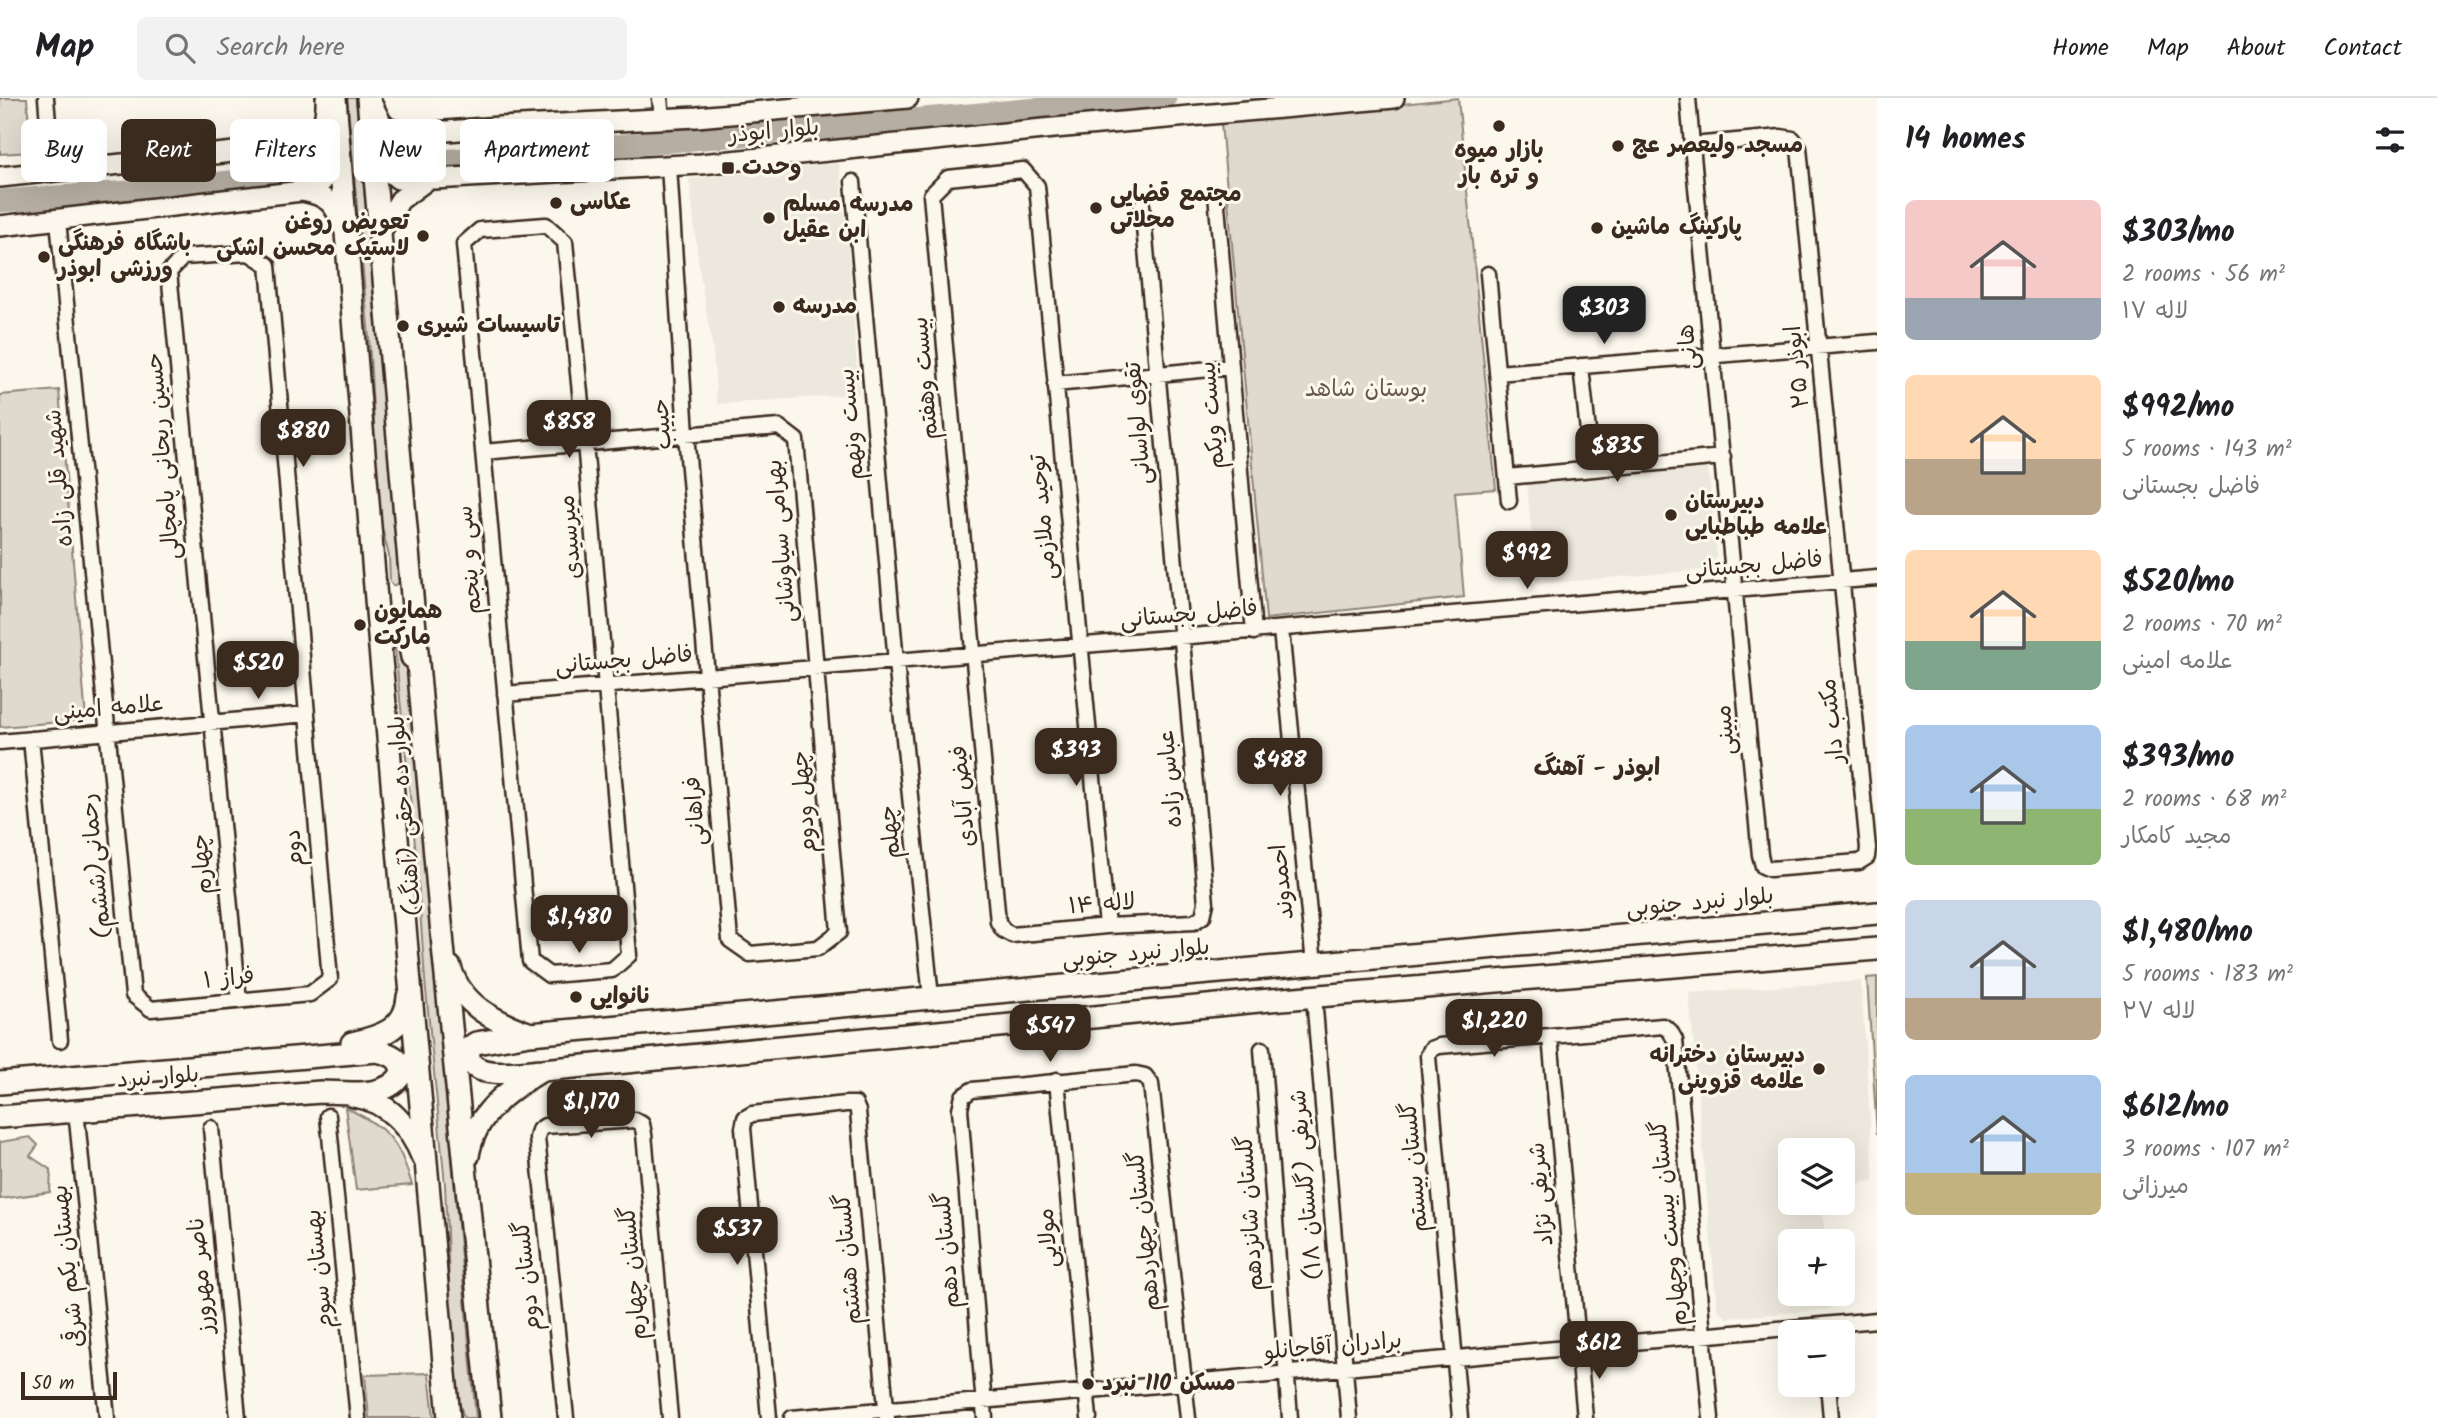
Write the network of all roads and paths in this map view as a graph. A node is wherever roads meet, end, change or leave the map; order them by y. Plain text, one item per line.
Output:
1 (46, 98) edge
2 (326, 98) edge
3 (335, 98) edge
4 (660, 98) edge
5 (908, 98) edge
6 (1394, 98) edge
7 (1688, 98) edge
8 (369, 105) edge
9 (48, 119) edge
10 (325, 119) edge
11 (662, 120) junction
12 (446, 131) edge
13 (1692, 145) junction
14 (230, 153) edge
15 (107, 166) edge
16 (669, 166) junction
17 (1023, 170) joint
18 (21, 175) edge
19 (0, 177) edge
20 (446, 177) edge
21 (322, 182) edge
22 (424, 182) edge
23 (853, 182) dead end
24 (302, 191) junction
25 (1216, 194) dead end
26 (1142, 205) dead end
27 (58, 220) junction
28 (345, 224) junction
29 (547, 225) joint
30 (0, 226) edge
31 (380, 233) junction
32 (250, 253) joint
33 (1488, 274) dead end
34 (1877, 342) edge
35 (1819, 346) junction
36 (1713, 355) junction
37 (1581, 366) junction
38 (1231, 367) junction
39 (1497, 373) junction
40 (1157, 374) junction
41 (1055, 384) junction
42 (686, 434) junction
43 (585, 443) junction
44 (483, 452) junction
45 (1723, 457) junction
46 (1592, 469) junction
47 (1507, 477) junction
48 (1509, 501) dead end
49 (373, 541) junction
50 (411, 577) junction
51 (1877, 578) edge
52 (1842, 581) junction
53 (1737, 590) junction
54 (1281, 630) junction
55 (1254, 632) junction
56 (1181, 638) junction
57 (1079, 646) junction
58 (380, 648) junction
59 (975, 655) junction
60 (896, 662) junction
61 (816, 668) junction
62 (707, 677) junction
63 (606, 686) junction
64 (422, 692) junction
65 (505, 694) junction
66 (307, 714) junction
67 (212, 722) junction
68 (107, 732) junction
69 (31, 739) junction
70 (0, 742) edge
71 (1762, 866) joint
72 (1877, 913) edge
73 (1203, 916) joint
74 (1107, 926) junction
75 (1003, 930) joint
76 (730, 940) joint
77 (443, 946) junction
78 (1877, 949) edge
79 (530, 961) joint
80 (1314, 964) junction
81 (408, 974) junction
82 (330, 979) joint
83 (133, 995) joint
84 (931, 997) junction
85 (1314, 997) junction
86 (239, 1001) junction
87 (530, 1034) junction
88 (1550, 1037) junction
89 (60, 1040) dead end
90 (1262, 1049) dead end
91 (303, 1057) junction
92 (543, 1070) junction
93 (1057, 1080) junction
94 (0, 1083) edge
95 (321, 1092) junction
96 (76, 1110) junction
97 (328, 1116) dead end
98 (0, 1117) edge
99 (642, 1124) joint
100 (211, 1128) dead end
101 (466, 1172) junction
102 (430, 1192) junction
103 (1877, 1320) edge
104 (1855, 1324) edge
105 (1778, 1332) edge
106 (1704, 1336) junction
107 (1578, 1347) junction
108 (1454, 1359) junction
109 (1345, 1368) junction
110 (1286, 1374) junction
111 (1185, 1383) junction
112 (1087, 1391) junction
113 (1830, 1397) edge
114 (984, 1401) junction
115 (450, 1413) edge
116 (887, 1414) edge
117 (107, 1418) edge
118 (238, 1418) edge
119 (358, 1418) edge
120 (491, 1418) edge
121 (566, 1418) edge
122 (670, 1418) edge
123 (769, 1418) edge
124 (792, 1418) edge
125 (985, 1418) edge
126 (1089, 1418) edge
127 (1188, 1418) edge
128 (1290, 1418) edge
129 (1349, 1418) edge
130 (1460, 1418) edge
131 (1585, 1418) edge
132 (1711, 1418) edge
133 (1832, 1418) edge

1 - 9 street
2 - 10 main road
3 - 28 main road, بلوار ده حقی (آهنگ)
4 - 11 street
5 - 11 main road, بلوار ابوذر
6 - 16 main road, بلوار ابوذر
7 - 13 street, هانی
8 - 31 main road, بلوار ده حقی (آهنگ)
11 - 12 main road, بلوار ابوذر
13 - 35 street, ابوذر ۲۵
13 - 36 street, هانی
14 - 15 main road
16 - 20 main road, بلوار ابوذر
16 - 42 street, حبیب
17 - 41 street, توحید ملازمی
17 - 59 street, بیست وهفتم
18 - 19 main road
21 - 24 main road
22 - 31 main road
23 - 60 street, بیست ونهم
24 - 27 main road
24 - 28 main road
25 - 38 street, بیست ویکم
26 - 40 street, تقوی لواسانی
27 - 30 main road
27 - 68 street, شهید قلی زاده
28 - 49 main road, بلوار ده حقی (آهنگ)
29 - 43 street, میرسیدی
29 - 44 street, سی و پنجم
31 - 50 main road, بلوار ده حقی (آهنگ)
32 - 66 street, دوم
32 - 67 street, حسین ریحانی پامچالی
33 - 39 street
34 - 35 street
35 - 36 street
35 - 52 street, ابوذر ۲۵
36 - 37 street
36 - 45 street, هانی
37 - 39 street
37 - 46 street
38 - 40 street
38 - 55 street, بیست ویکم
39 - 47 street
40 - 41 street
40 - 56 street, تقوی لواسانی
41 - 57 street, توحید ملازمی
42 - 43 street, بهرامی سیاوشانی
42 - 61 street, بهرامی سیاوشانی
42 - 62 street, حبیب
43 - 44 street, بهرامی سیاوشانی
43 - 63 street, میرسیدی
44 - 65 street, سی و پنجم
45 - 46 street
45 - 53 street, هانی
46 - 47 street
47 - 48 street
49 - 50 main road
49 - 58 main road, بلوار ده حقی (آهنگ)
50 - 64 main road, بلوار ده حقی (آهنگ)
51 - 52 street, فاضل بجستانی
52 - 53 street, فاضل بجستانی
52 - 71 street, مکتب دار
53 - 54 street, فاضل بجستانی
53 - 71 street, مبینی
54 - 55 street, فاضل بجستانی
54 - 80 street, احمدوند
55 - 56 street, فاضل بجستانی
56 - 57 street, فاضل بجستانی
56 - 73 street, عباس زاده
57 - 59 street, فاضل بجستانی
57 - 74 street, توحید ملازمی
58 - 64 main road
58 - 81 main road, بلوار ده حقی (آهنگ)
59 - 60 street, فاضل بجستانی
59 - 75 street, فیض آبادی
60 - 61 street, فاضل بجستانی
60 - 84 street, چهلم
61 - 62 street, فاضل بجستانی
61 - 76 street, چهل ودوم
62 - 63 street, فاضل بجستانی
62 - 76 street, فراهانی
63 - 65 street, فاضل بجستانی
63 - 79 street, میرسیدی
64 - 77 main road, بلوار ده حقی (آهنگ)
65 - 79 street, سی و پنجم
66 - 67 street, علامه امینی
66 - 82 street, دوم
67 - 68 street, علامه امینی
67 - 86 street, چهارم
68 - 69 street, علامه امینی
68 - 83 street, رحمانی(ششم)
69 - 70 street, علامه امینی
69 - 89 street
72 - 80 main road, بلوار نبرد جنوبی
73 - 74 street, لاله ۱۴
74 - 75 street, لاله ۱۴
77 - 87 main road, بلوار نبرد جنوبی
77 - 101 main road, بلوار ده حقی (آهنگ)
78 - 85 main road
80 - 84 main road, بلوار نبرد جنوبی
81 - 91 main road
81 - 102 main road, بلوار ده حقی (آهنگ)
82 - 86 street, فراز ۱
83 - 86 street, فراز ۱
84 - 87 main road, بلوار نبرد جنوبی
85 - 92 main road
85 - 109 street, شریفی (گلستان ۱۸)
87 - 92 main road
88 - 106 street, گلستان بیست وچهارم
88 - 107 street, شریفی نژاد
88 - 108 street, گلستان بیستم
90 - 110 street, گلستان شانزدهم
91 - 94 main road, بلوار نبرد
91 - 95 main road
92 - 101 main road
93 - 111 street, گلستان چهاردهم
93 - 112 street, مولایی
93 - 114 street, گلستان دهم
95 - 96 main road, بلوار نبرد
95 - 102 main road
96 - 98 main road, بلوار نبرد
96 - 117 street, بهستان یکم شرقی
97 - 119 street, بهستان سوم
99 - 121 street, گلستان دوم
99 - 122 street, گلستان چهارم
100 - 118 street, ناصر مهرورز
101 - 120 main road, بلوار ده حقی (آهنگ)
102 - 115 main road, بلوار ده حقی (آهنگ)
103 - 104 street, برادران آقاجانلو
105 - 106 street, برادران آقاجانلو
106 - 107 street, برادران آقاجانلو
106 - 132 street, گلستان بیست وچهارم
107 - 108 street, برادران آقاجانلو
107 - 131 street, شریفی نژاد
108 - 109 street, برادران آقاجانلو
108 - 130 street
109 - 110 street, برادران آقاجانلو
109 - 129 street, شریفی (گلستان ۱۸)
110 - 111 street, برادران آقاجانلو
110 - 128 street, گلستان شانزدهم
111 - 112 street, برادران آقاجانلو
111 - 127 street, گلستان چهاردهم
112 - 114 street, برادران آقاجانلو
112 - 126 street, مولایی
113 - 133 street
114 - 116 street, برادران آقاجانلو
114 - 125 street, گلستان دهم
116 - 123 street, گلستان هشتم
116 - 124 street, برادران آقاجانلو

